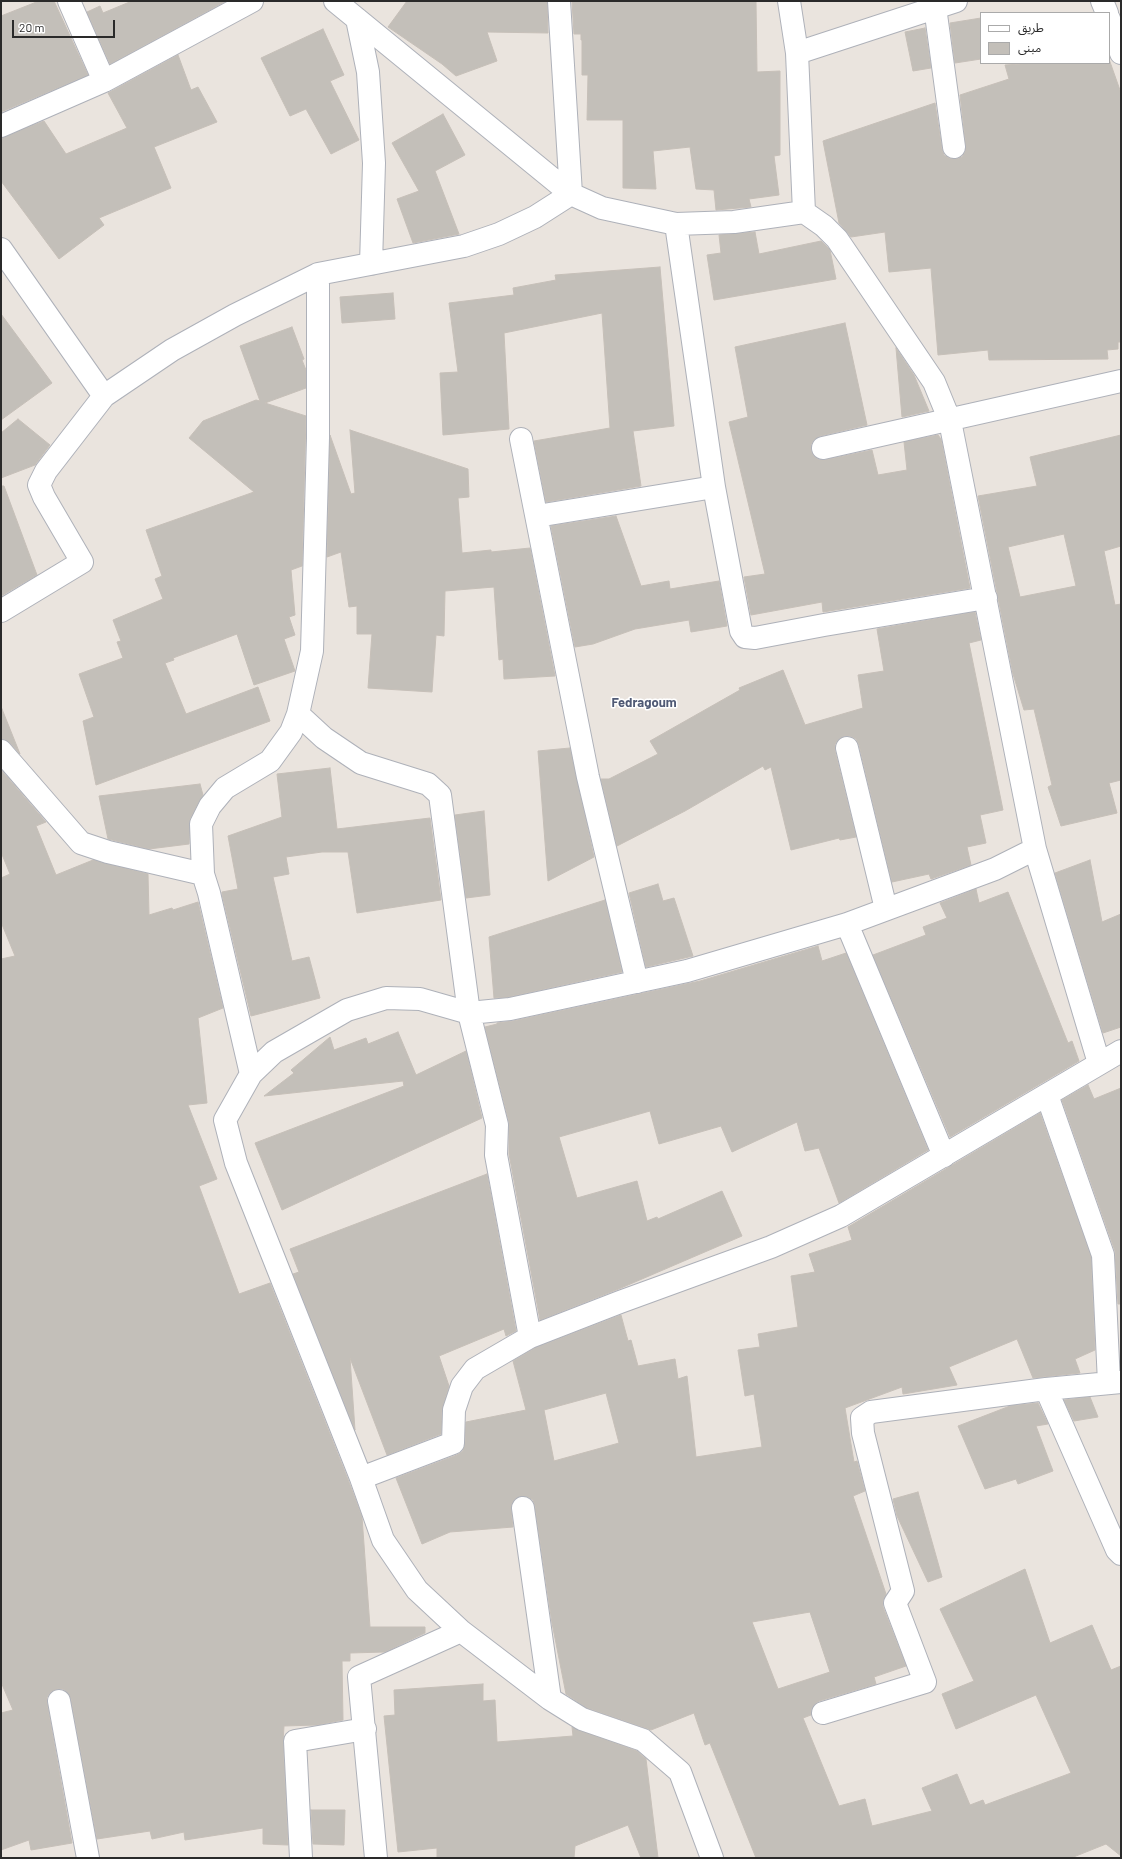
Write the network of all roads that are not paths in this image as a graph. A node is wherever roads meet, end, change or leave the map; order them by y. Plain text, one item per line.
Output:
1 (69, 1) edge
2 (252, 1) edge
3 (335, 1) edge
4 (559, 1) edge
5 (789, 1) edge
6 (1102, 1) edge
7 (948, 3) edge
8 (1107, 12) edge
9 (357, 19) junction
10 (1110, 22) edge
11 (1121, 53) edge
12 (796, 54) junction
13 (104, 81) junction
14 (1, 126) edge
15 (954, 147) dead end
16 (571, 194) junction
17 (804, 212) junction
18 (676, 224) junction
19 (1, 249) edge
20 (371, 264) junction
21 (318, 274) junction
22 (1121, 381) edge
23 (104, 396) junction
24 (950, 421) junction
25 (521, 439) dead end
26 (823, 448) dead end
27 (714, 487) junction
28 (537, 516) junction
29 (986, 598) junction
30 (1, 611) edge
31 (298, 714) junction
32 (847, 748) dead end
33 (1, 751) edge
34 (1035, 849) junction
35 (203, 874) junction
36 (886, 909) junction
37 (847, 924) junction
38 (638, 982) junction
39 (469, 1013) junction
40 (1121, 1051) edge
41 (1099, 1063) junction
42 (251, 1074) junction
43 (1047, 1095) junction
44 (944, 1156) junction
45 (530, 1337) junction
46 (1115, 1382) edge
47 (1046, 1389) junction
48 (361, 1478) junction
49 (523, 1508) dead end
50 (1121, 1554) edge
51 (461, 1631) junction
52 (550, 1699) junction
53 (59, 1701) dead end
54 (823, 1713) dead end
55 (365, 1729) junction
56 (88, 1858) edge
57 (301, 1858) edge
58 (376, 1858) edge
59 (712, 1858) edge

1 - 13 street
2 - 13 street
3 - 9 street
4 - 16 street
5 - 12 street
6 - 8 street
7 - 12 street
7 - 15 street
9 - 16 street
9 - 20 street
10 - 11 street
12 - 17 street
13 - 14 street
16 - 18 street
16 - 20 street
17 - 18 street
17 - 24 street
18 - 27 street
19 - 23 street
20 - 21 street
21 - 23 street
21 - 31 street
22 - 24 street
23 - 30 street
24 - 26 street
24 - 29 street
25 - 28 street
27 - 28 street
27 - 29 street
28 - 38 street
29 - 34 street
31 - 35 street
31 - 39 street
32 - 36 street
33 - 35 street
34 - 36 street
34 - 41 street
35 - 42 street
36 - 37 street
37 - 38 street
37 - 44 street
38 - 39 street
39 - 42 street
39 - 45 street
40 - 41 street
41 - 43 street
42 - 48 street
43 - 44 street
43 - 46 street
44 - 45 street
45 - 48 street
46 - 47 street
47 - 50 street
47 - 54 street
48 - 51 street
49 - 52 street
51 - 52 street
51 - 55 street
52 - 59 street
53 - 56 street
55 - 57 street
55 - 58 street

